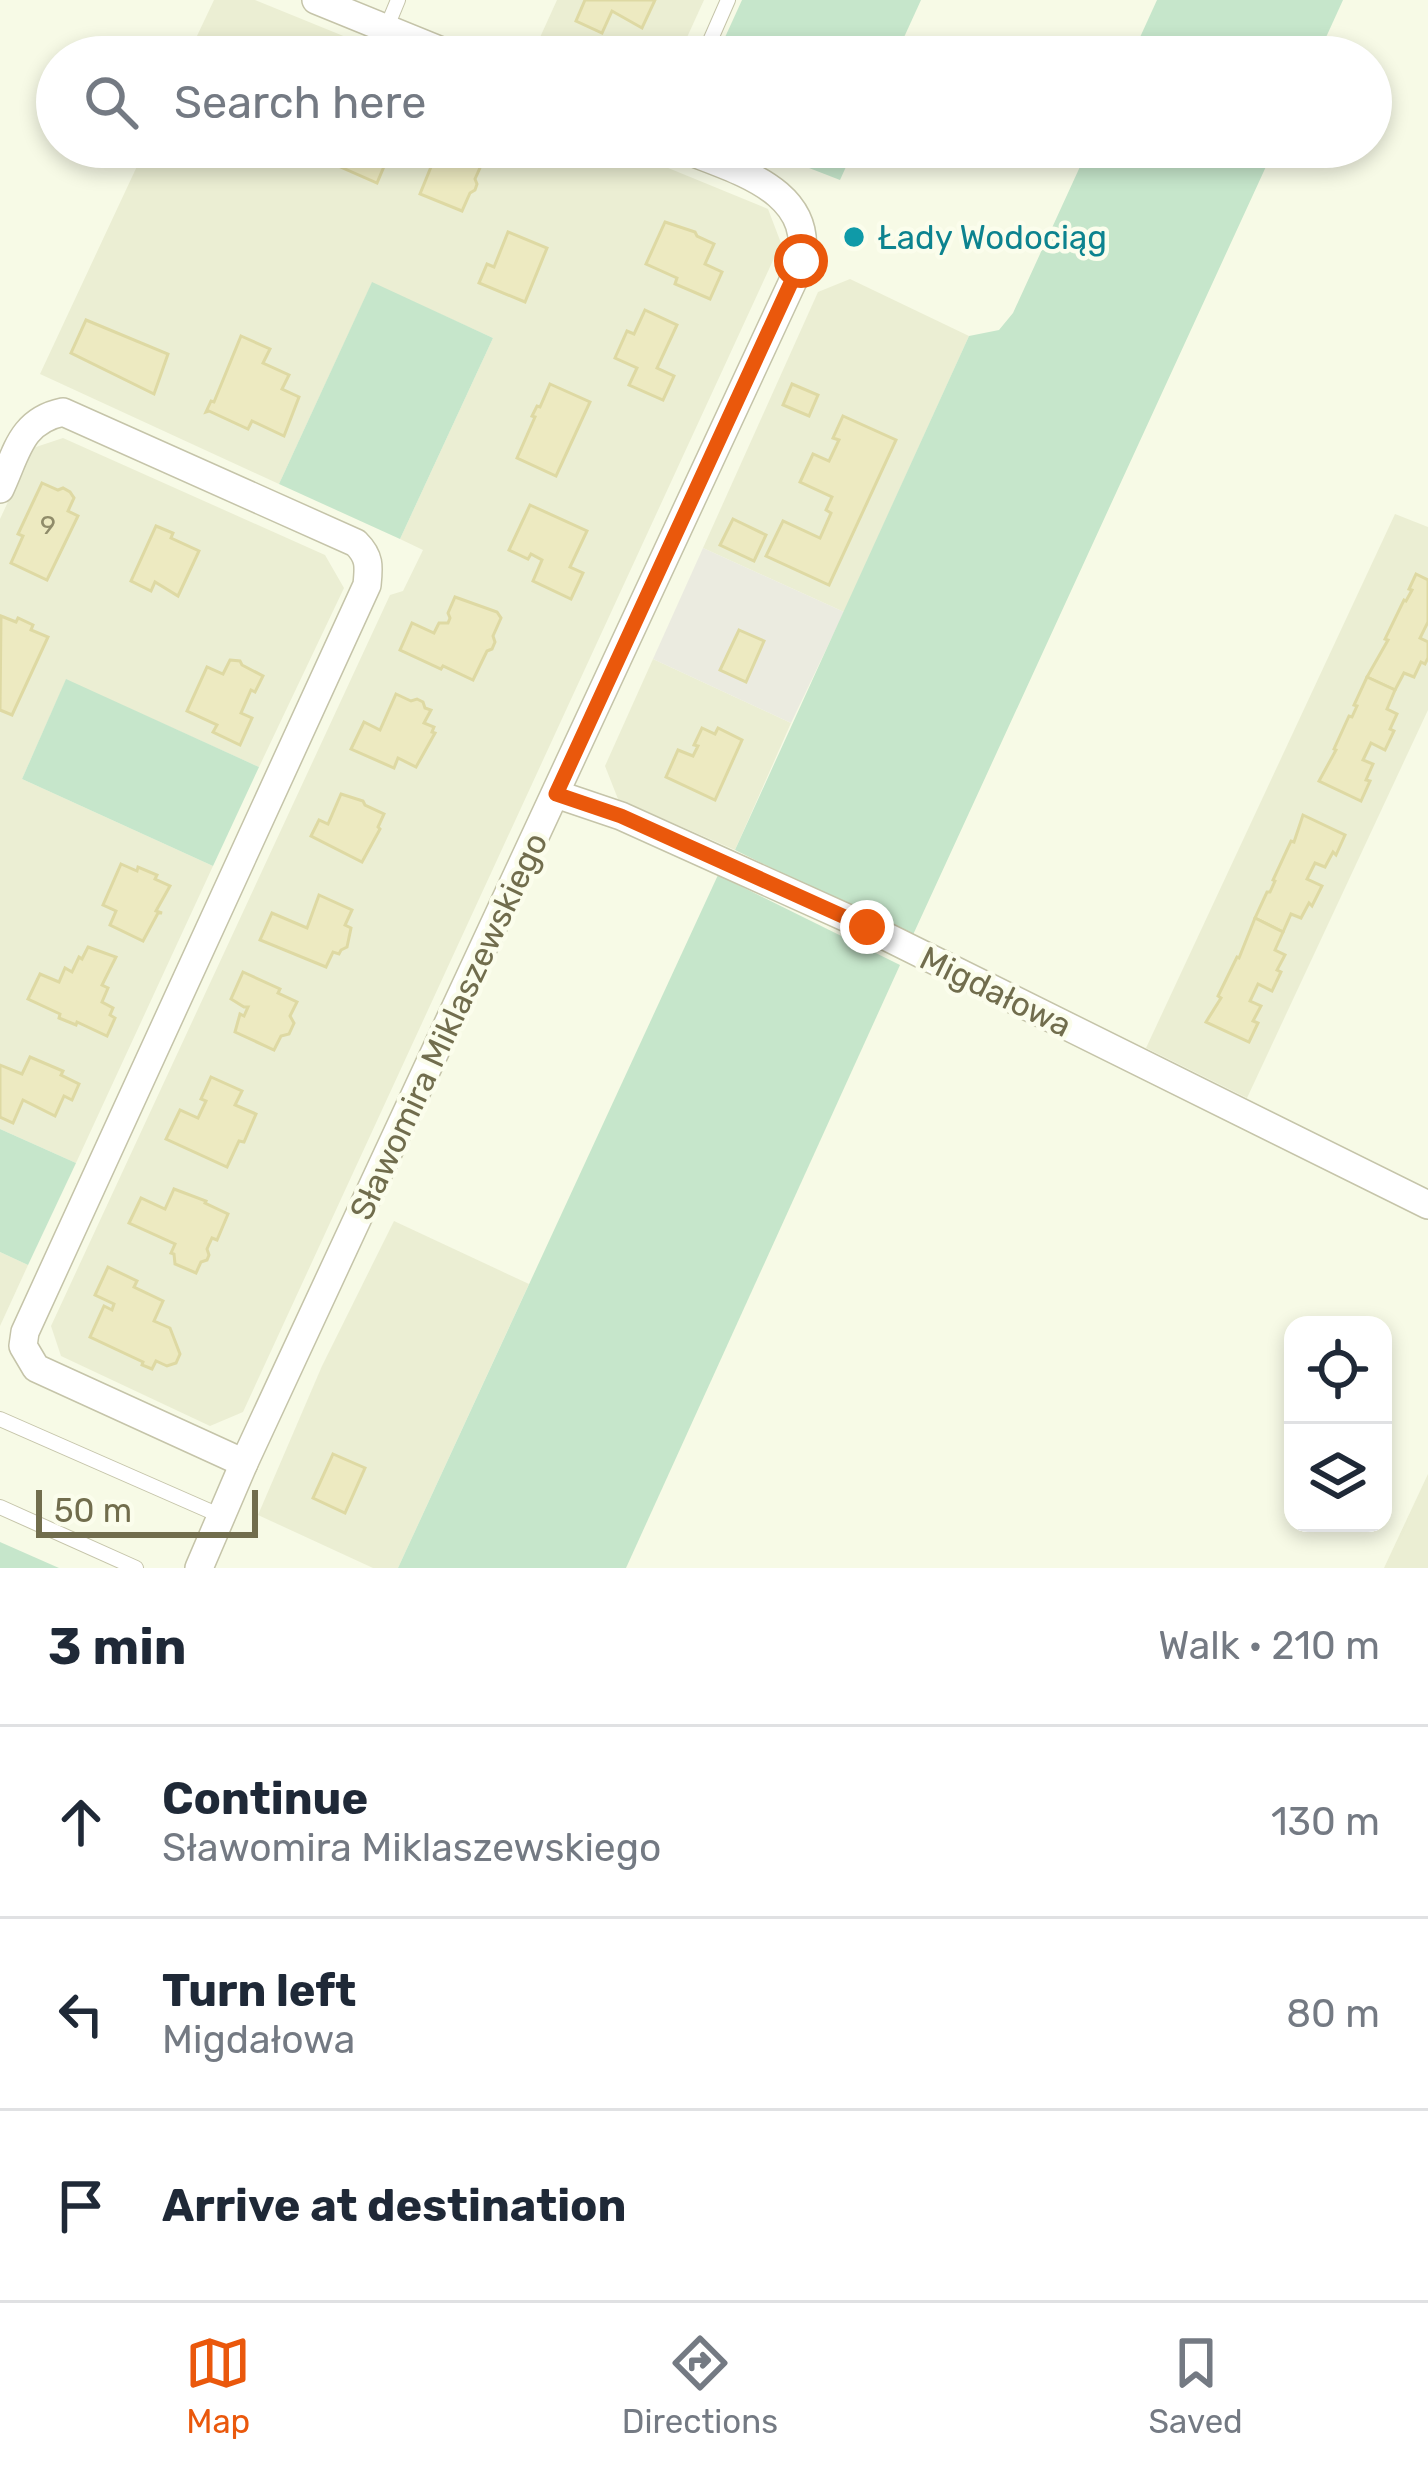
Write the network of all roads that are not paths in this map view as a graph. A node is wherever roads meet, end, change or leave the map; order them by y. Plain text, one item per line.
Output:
1 (316, 0) edge
2 (398, 0) edge
3 (728, 0) edge
4 (386, 28) junction
5 (405, 36) edge
6 (712, 36) edge
7 (729, 168) edge
8 (0, 489) edge
9 (556, 794) junction
10 (1428, 1205) edge
11 (0, 1418) edge
12 (244, 1463) junction
13 (0, 1507) edge
14 (221, 1516) junction
15 (136, 1568) edge
16 (199, 1568) edge

1 - 4 street
2 - 4 lane
3 - 6 lane
4 - 5 street
7 - 9 street, Sławomira Miklaszewskiego
8 - 12 street
9 - 10 street, Migdałowa
9 - 12 street, Sławomira Miklaszewskiego
11 - 14 lane
12 - 14 street, Sławomira Miklaszewskiego
13 - 15 lane
14 - 16 street, Sławomira Miklaszewskiego

